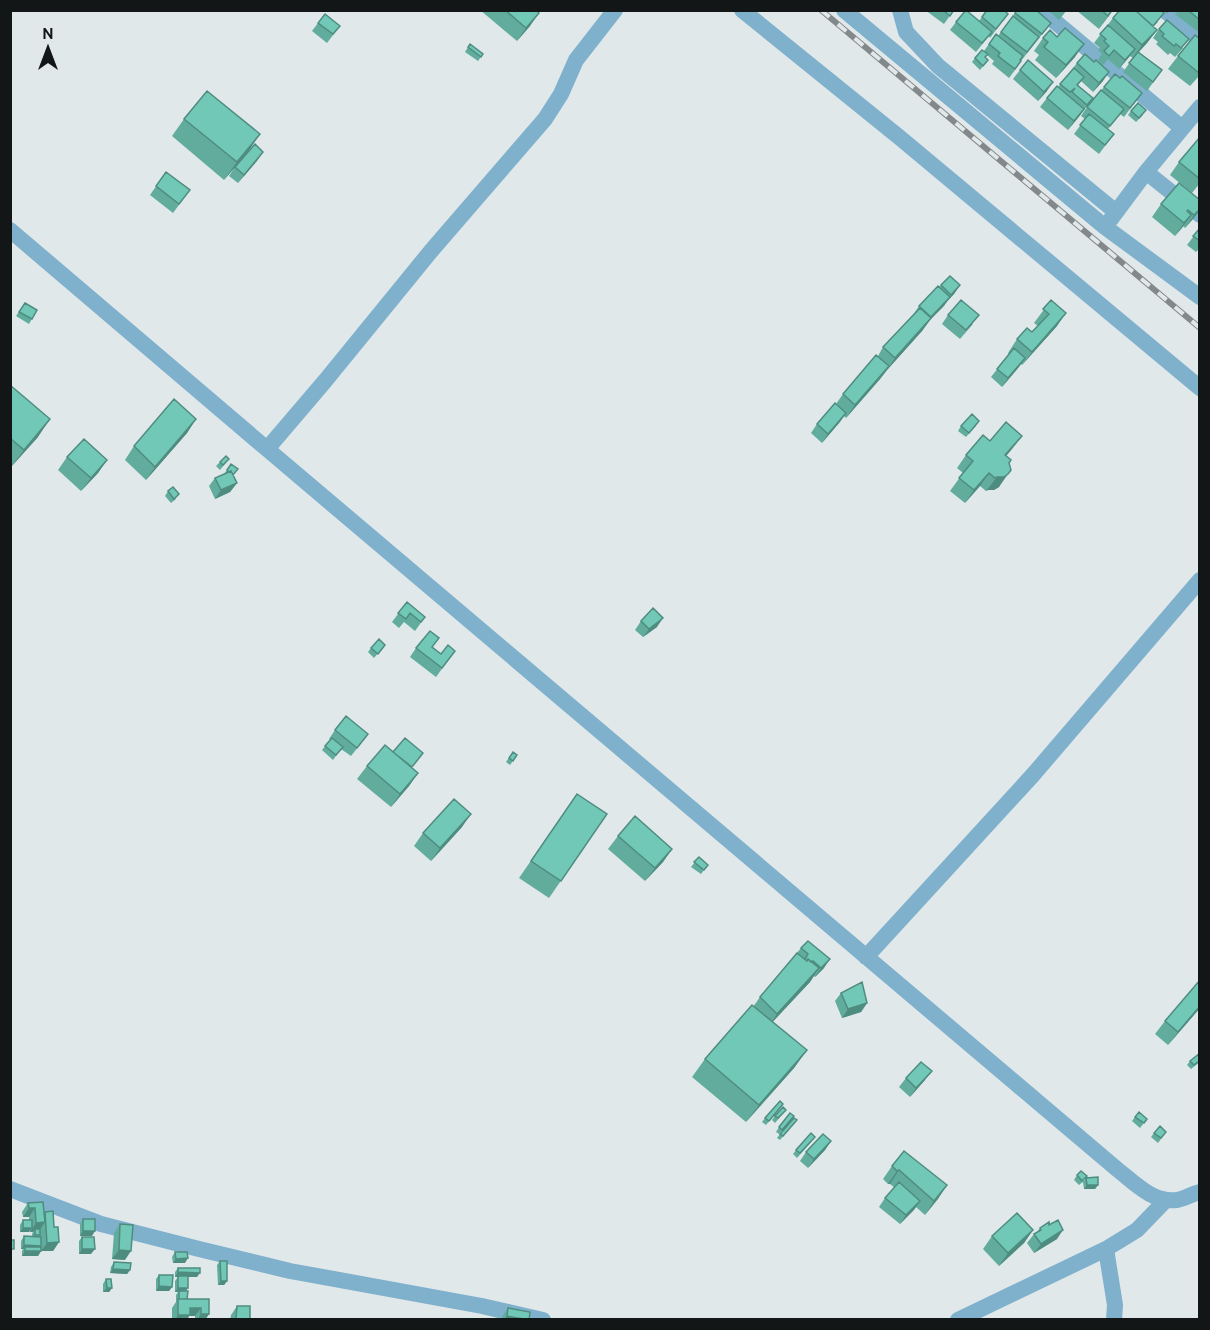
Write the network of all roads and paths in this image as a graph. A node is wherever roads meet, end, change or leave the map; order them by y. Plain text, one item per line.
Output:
1 (615, 10) edge
2 (742, 10) edge
3 (844, 10) edge
4 (900, 10) edge
5 (1041, 10) edge
6 (1164, 10) edge
7 (1200, 39) edge
8 (1200, 106) edge
9 (1182, 128) junction
10 (1146, 172) junction
11 (1116, 212) junction
12 (1200, 215) edge
13 (1105, 227) junction
14 (10, 230) edge
15 (1200, 297) edge
16 (1200, 388) edge
17 (267, 449) junction
18 (1200, 580) edge
19 (866, 957) junction
20 (10, 1189) edge
21 (1200, 1191) edge
22 (1170, 1198) junction
23 (1106, 1249) junction
24 (543, 1320) edge
25 (958, 1320) edge
26 (1114, 1320) edge

1 - 17 street
2 - 16 street
3 - 13 street
4 - 11 street
5 - 9 street
6 - 7 street
8 - 9 street
9 - 10 street
10 - 11 street
10 - 12 street
11 - 13 street
13 - 15 street
14 - 17 street
17 - 19 street
18 - 19 street
19 - 22 street
20 - 24 street
21 - 22 street
22 - 23 street
23 - 25 street
23 - 26 street

